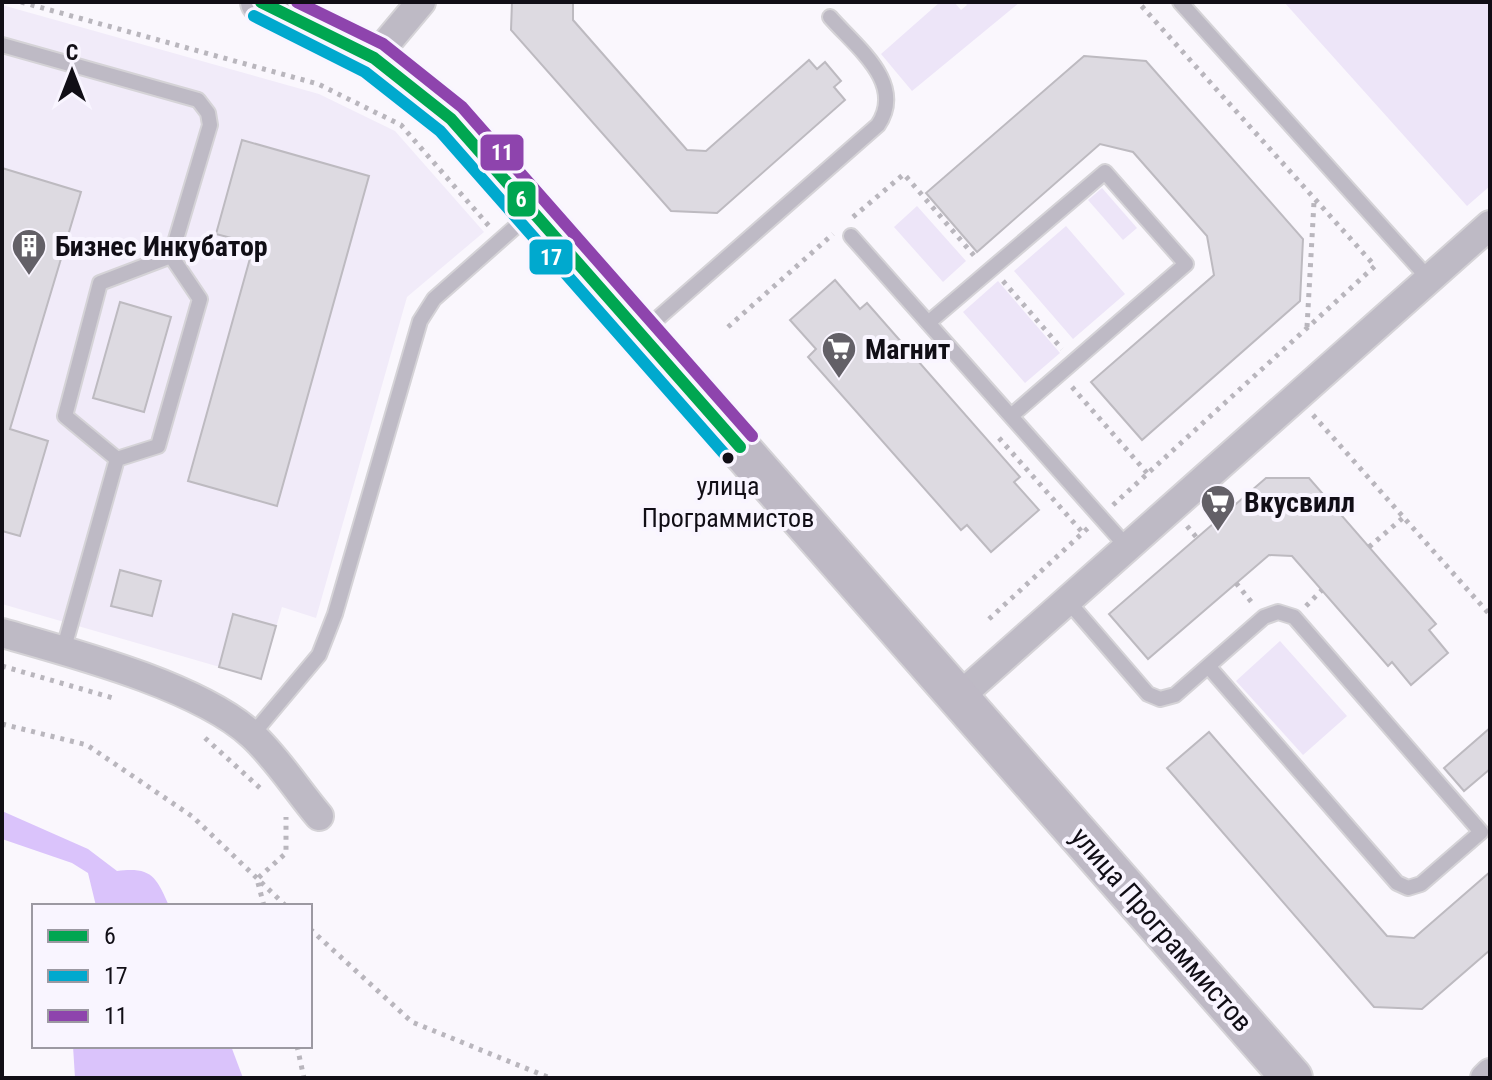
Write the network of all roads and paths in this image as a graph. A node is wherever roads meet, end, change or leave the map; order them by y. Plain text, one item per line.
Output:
1 (21, 2) edge
2 (261, 2) edge
3 (421, 2) edge
4 (1138, 2) edge
5 (1180, 2) edge
6 (830, 17) dead end
7 (2, 45) edge
8 (374, 58) junction
9 (1314, 201) junction
10 (535, 211) junction
11 (1490, 225) edge
12 (845, 229) junction
13 (500, 239) junction
14 (991, 250) dead end
15 (171, 256) junction
16 (992, 269) junction
17 (1429, 279) junction
18 (928, 323) junction
19 (728, 327) dead end
20 (1307, 328) junction
21 (641, 334) junction
22 (1068, 355) dead end
23 (1070, 385) dead end
24 (1297, 396) junction
25 (1011, 416) junction
26 (117, 459) junction
27 (1148, 474) junction
28 (1100, 517) junction
29 (1404, 517) junction
30 (1127, 547) junction
31 (1369, 547) dead end
32 (1067, 600) junction
33 (1490, 615) edge
34 (989, 619) dead end
35 (2, 633) edge
36 (63, 651) junction
37 (2, 666) edge
38 (1208, 666) junction
39 (959, 697) junction
40 (124, 701) dead end
41 (2, 724) edge
42 (199, 734) dead end
43 (252, 735) junction
44 (283, 773) junction
45 (278, 808) dead end
46 (286, 815) junction
47 (319, 816) joint
48 (1485, 828) edge
49 (257, 879) junction
50 (263, 904) edge
51 (284, 904) edge
52 (312, 931) edge
53 (297, 1048) edge
54 (1490, 1073) edge
55 (304, 1078) edge
56 (550, 1078) edge
57 (1292, 1078) edge
58 (1485, 1078) edge

1 - 13 path
2 - 8 street, улица Программистов
3 - 8 street
4 - 9 path
5 - 17 lane
6 - 21 lane
7 - 15 lane
8 - 10 street, улица Программистов
9 - 20 path
9 - 20 path
10 - 13 lane
10 - 21 street, улица Программистов
11 - 17 street
12 - 14 path
12 - 18 lane
12 - 19 path
13 - 43 lane
15 - 26 lane
15 - 26 lane
16 - 18 lane
16 - 22 path
16 - 25 lane
17 - 24 street
18 - 25 lane
20 - 27 path
21 - 39 street, улица Программистов
23 - 27 path
24 - 29 path
24 - 30 street
25 - 28 lane
26 - 36 lane
27 - 28 path
28 - 30 lane
28 - 34 path
29 - 31 path
29 - 33 path
30 - 32 street
32 - 38 lane
32 - 39 street
35 - 36 street
36 - 43 street
37 - 40 path
38 - 48 lane
38 - 48 lane
39 - 57 street, улица Программистов
41 - 49 path
42 - 44 path
43 - 44 street
44 - 47 street
45 - 46 path
46 - 47 path
46 - 49 path
49 - 50 path
49 - 51 path
52 - 56 path
53 - 55 path
54 - 58 street

